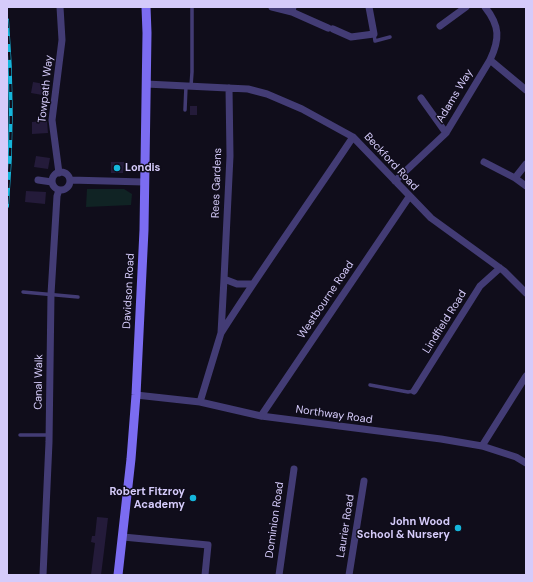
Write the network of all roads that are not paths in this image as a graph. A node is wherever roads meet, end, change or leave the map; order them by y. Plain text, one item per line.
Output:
1 (60, 7) edge
2 (146, 7) edge
3 (192, 7) edge
4 (272, 7) edge
5 (369, 7) edge
6 (466, 7) edge
7 (485, 7) edge
8 (292, 10) edge
9 (440, 26) dead end
10 (374, 34) junction
11 (390, 37) dead end
12 (490, 60) junction
13 (146, 84) junction
14 (188, 86) junction
15 (229, 88) junction
16 (526, 90) edge
17 (421, 98) dead end
18 (185, 110) dead end
19 (446, 133) junction
20 (353, 137) junction
21 (484, 162) dead end
22 (526, 164) edge
23 (59, 173) junction
24 (515, 178) junction
25 (38, 180) dead end
26 (70, 180) junction
27 (395, 181) junction
28 (52, 182) junction
29 (144, 182) junction
30 (526, 186) edge
31 (59, 190) junction
32 (409, 197) junction
33 (500, 268) junction
34 (224, 278) junction
35 (252, 284) junction
36 (23, 292) dead end
37 (526, 293) edge
38 (51, 294) junction
39 (78, 297) dead end
40 (221, 333) junction
41 (526, 376) edge
42 (370, 385) dead end
43 (414, 391) joint
44 (136, 395) junction
45 (200, 402) junction
46 (261, 416) junction
47 (20, 434) dead end
48 (49, 435) junction
49 (482, 446) junction
50 (526, 463) edge
51 (294, 469) dead end
52 (364, 481) dead end
53 (123, 537) junction
54 (43, 575) edge
55 (118, 575) edge
56 (205, 575) edge
57 (279, 575) edge
58 (349, 575) edge

1 - 23 street, Towpath Way
2 - 13 street, Davidson Road
3 - 14 lane
4 - 8 street
5 - 10 street
6 - 9 street
7 - 12 street, Adams Way
8 - 10 street
10 - 11 lane
12 - 16 street
12 - 19 street, Adams Way
13 - 14 street, Beckford Road
13 - 29 street, Davidson Road
14 - 15 street, Beckford Road
14 - 18 lane
15 - 20 street, Beckford Road
15 - 34 street, Rees Gardens
17 - 19 street
19 - 27 street, Adams Way
20 - 27 street, Beckford Road
20 - 35 street, Rees Gardens
21 - 24 street
22 - 24 street
23 - 26 street
23 - 28 street
24 - 30 street
25 - 28 street
26 - 29 street
26 - 31 street
27 - 32 street, Beckford Road
28 - 31 street
29 - 44 street, Davidson Road
31 - 38 street, Canal Walk
32 - 33 street, Beckford Road
32 - 46 street, Westbourne Road
33 - 37 street, Beckford Road
33 - 43 street, Lindfield Road
34 - 35 street
34 - 40 street, Rees Gardens
35 - 40 street, Rees Gardens
36 - 38 lane
38 - 39 lane
38 - 48 street, Canal Walk
40 - 45 street, Rees Gardens
41 - 49 street
42 - 43 lane
44 - 45 street, Northway Road
44 - 53 street, Davidson Road
45 - 46 street, Northway Road
46 - 49 street, Northway Road
47 - 48 lane
48 - 54 street, Canal Walk
49 - 50 street, Northway Road
51 - 57 street, Dominion Road
52 - 58 street, Laurier Road
53 - 55 street, Davidson Road
53 - 56 street

